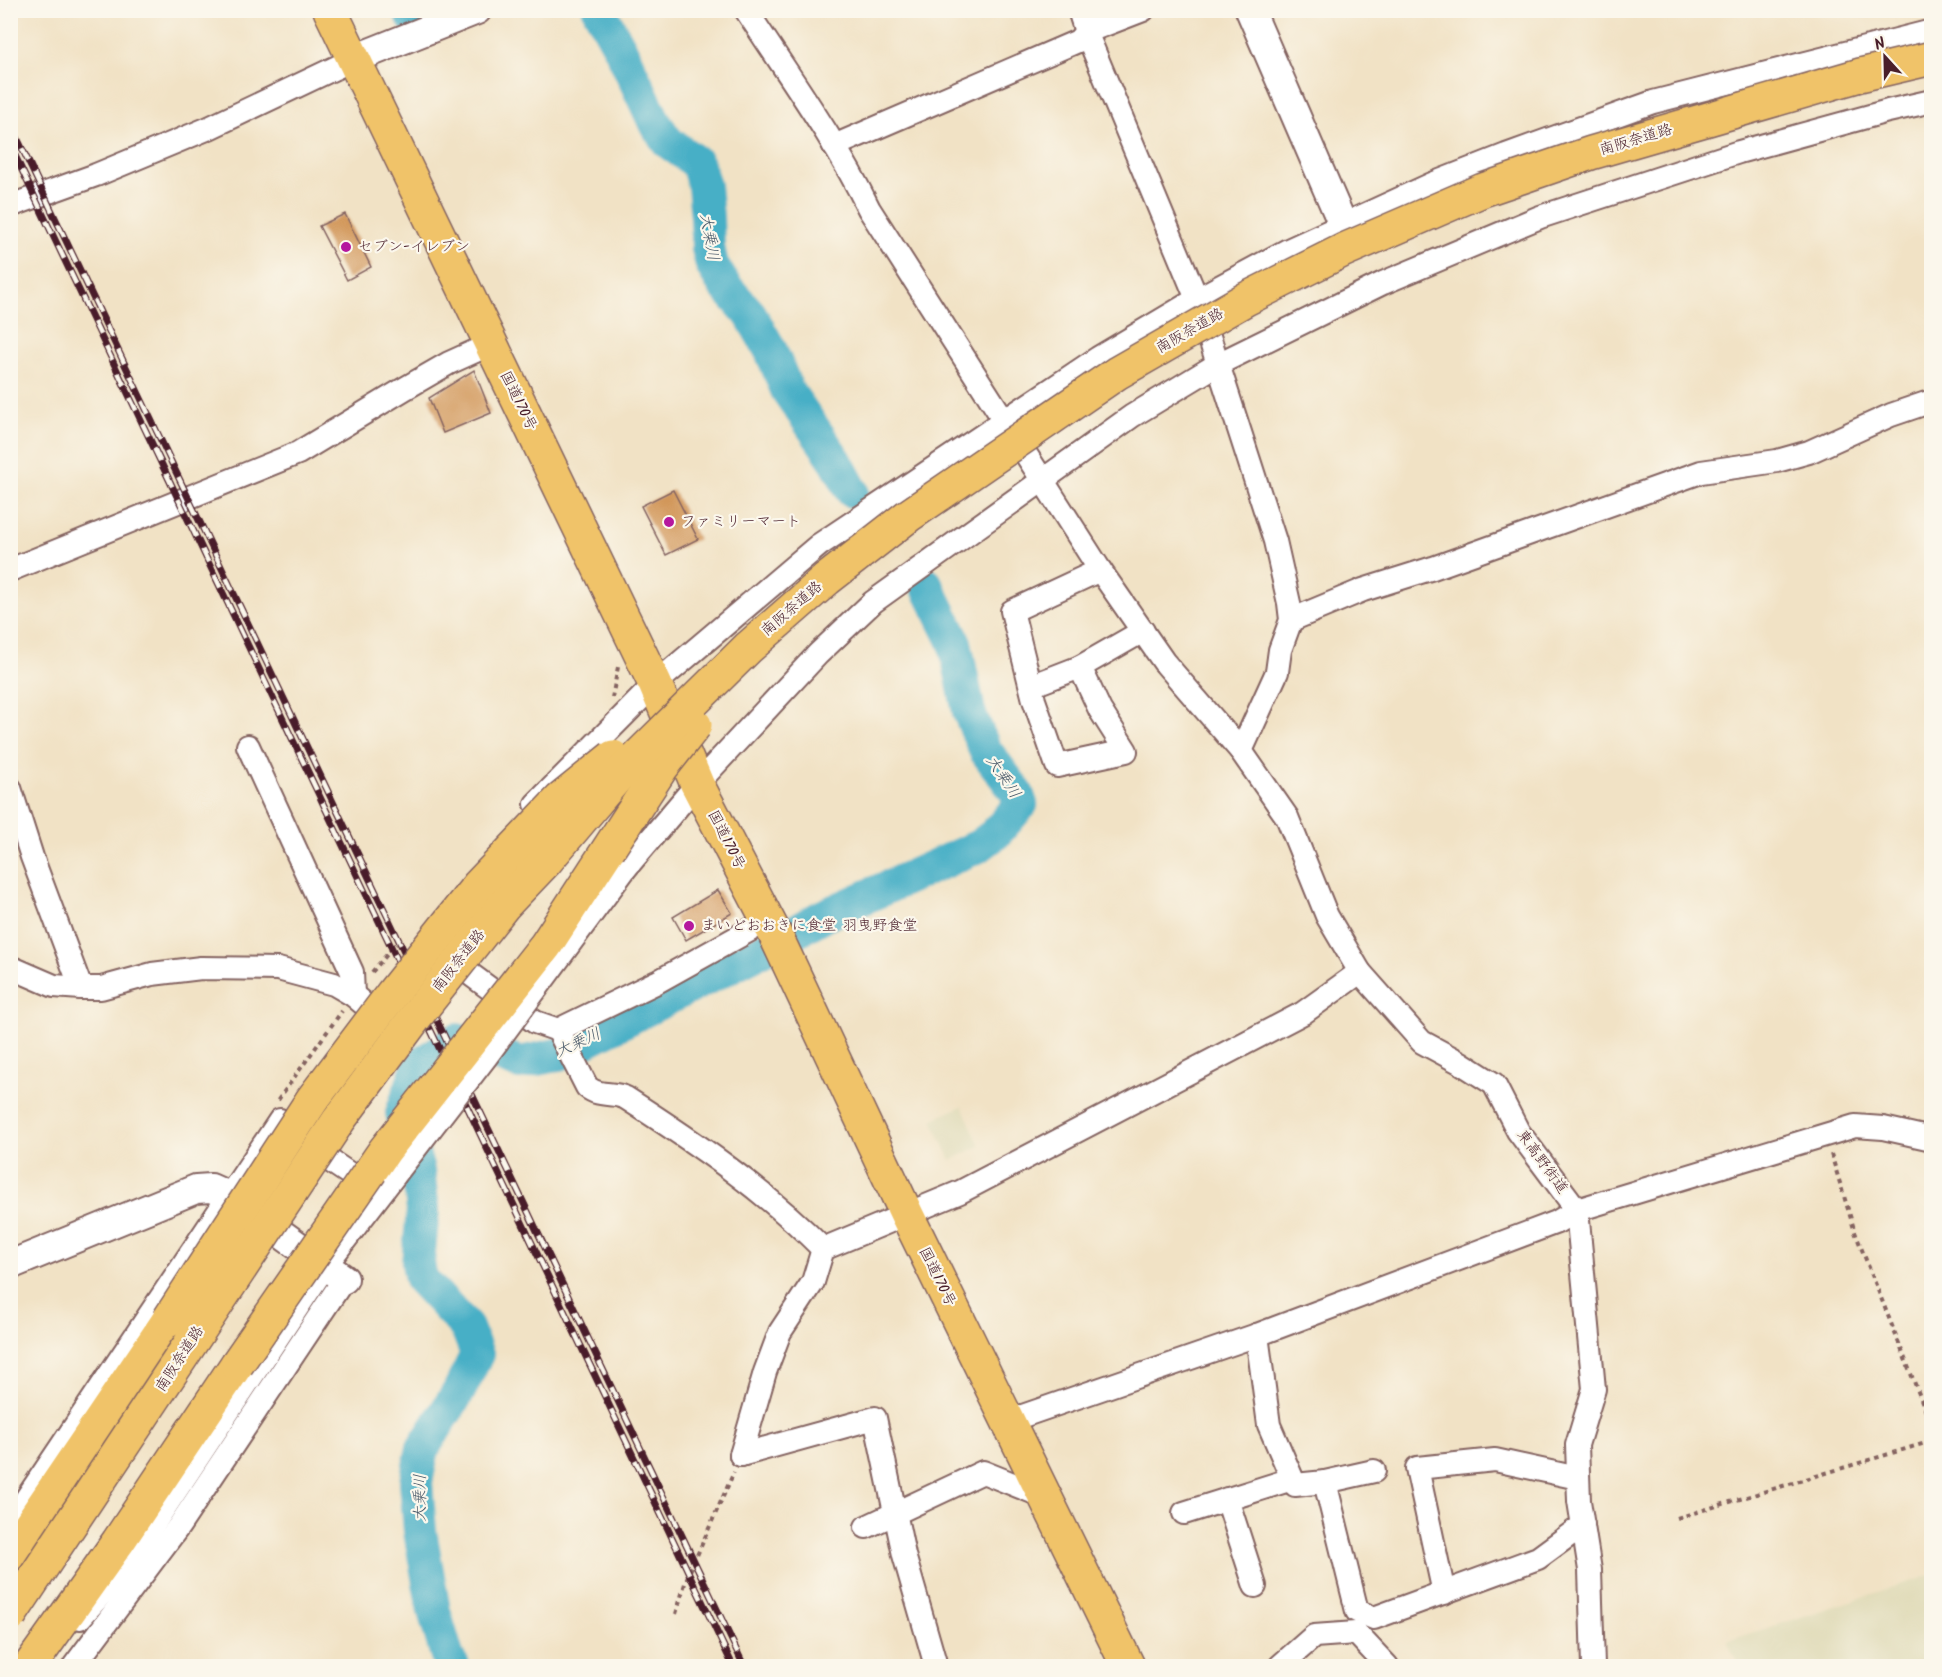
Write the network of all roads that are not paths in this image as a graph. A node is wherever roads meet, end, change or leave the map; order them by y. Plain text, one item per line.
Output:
1 (330, 10) edge
2 (477, 10) edge
3 (746, 10) edge
4 (1079, 10) edge
5 (1143, 10) edge
6 (1250, 10) edge
7 (1932, 31) edge
8 (1086, 32) junction
9 (1932, 45) edge
10 (1932, 58) edge
11 (354, 59) junction
12 (1932, 101) edge
13 (834, 146) junction
14 (10, 206) edge
15 (1343, 225) junction
16 (1197, 299) junction
17 (491, 344) junction
18 (1218, 364) junction
19 (1932, 401) edge
20 (1005, 421) junction
21 (1042, 480) junction
22 (908, 516) junction
23 (10, 570) edge
24 (1100, 570) junction
25 (1291, 620) junction
26 (1143, 631) junction
27 (1080, 667) junction
28 (655, 684) junction
29 (1031, 686) junction
30 (248, 746) dead end
31 (1241, 751) junction
32 (613, 757) junction
33 (697, 784) junction
34 (10, 788) edge
35 (775, 935) junction
36 (419, 937) junction
37 (10, 966) edge
38 (1359, 972) junction
39 (81, 988) junction
40 (359, 1000) junction
41 (565, 1044) junction
42 (277, 1124) junction
43 (1932, 1139) edge
44 (380, 1194) junction
45 (229, 1196) junction
46 (1577, 1210) junction
47 (907, 1215) junction
48 (824, 1249) junction
49 (10, 1265) edge
50 (335, 1272) junction
51 (1257, 1335) junction
52 (1008, 1421) junction
53 (1374, 1471) dead end
54 (1578, 1478) junction
55 (1292, 1479) junction
56 (1325, 1482) junction
57 (1045, 1497) junction
58 (1227, 1499) junction
59 (896, 1513) junction
60 (1184, 1513) dead end
61 (1583, 1525) junction
62 (10, 1526) edge
63 (866, 1527) dead end
64 (10, 1554) edge
65 (1255, 1586) dead end
66 (10, 1589) edge
67 (1444, 1593) junction
68 (10, 1615) edge
69 (1130, 1664) edge
70 (30, 1666) edge
71 (37, 1666) edge
72 (74, 1666) edge
73 (936, 1666) edge
74 (1280, 1666) edge
75 (1387, 1666) edge
76 (1593, 1666) edge

1 - 11 highway, 国道170号
2 - 11 street
3 - 13 street, 東高野街道
4 - 8 street
5 - 8 street
6 - 15 street
7 - 15 street
8 - 13 street
8 - 16 street
9 - 32 highway, 南阪奈道路
10 - 22 highway, 南阪奈道路, bridge
11 - 14 street
11 - 17 highway, 国道170号
12 - 18 street
13 - 20 street, 東高野街道
15 - 16 street
16 - 18 street
16 - 20 street
17 - 23 street
17 - 28 highway, 国道170号
18 - 21 street
18 - 25 street
19 - 25 street
20 - 21 street, 東高野街道
20 - 28 street
21 - 24 street, 東高野街道
21 - 33 street
22 - 68 highway, 南阪奈道路, bridge
22 - 70 highway, bridge
24 - 26 street, 東高野街道
24 - 29 street
25 - 31 street
26 - 27 street
26 - 31 street, 東高野街道
27 - 29 street
27 - 29 street
28 - 33 highway, 国道170号
28 - 36 street
30 - 40 street
31 - 38 street, 東高野街道
32 - 64 highway, bridge
32 - 66 highway, 南阪奈道路, bridge
33 - 35 highway, 国道170号
33 - 44 street, bridge
34 - 39 street
35 - 41 street
35 - 47 highway, 国道170号
36 - 40 street
36 - 41 street
37 - 39 street
38 - 46 street, 東高野街道
38 - 47 street
39 - 40 street
40 - 42 street
41 - 48 street
42 - 44 street
42 - 45 street
43 - 46 street
44 - 50 street
45 - 49 street
45 - 50 street
45 - 62 street
46 - 51 street
46 - 54 street, 東高野街道
47 - 48 street
47 - 52 highway, 国道170号
48 - 59 street
50 - 71 street
50 - 72 street
51 - 52 street
51 - 55 street
52 - 57 highway, 国道170号
53 - 56 street
54 - 61 street, 東高野街道
54 - 67 street
55 - 56 street
55 - 58 street
56 - 67 street
57 - 59 street
57 - 69 highway, 国道170号
58 - 60 street
58 - 65 street
59 - 63 street
59 - 73 street
61 - 67 street
61 - 76 street, 東高野街道
74 - 75 street

